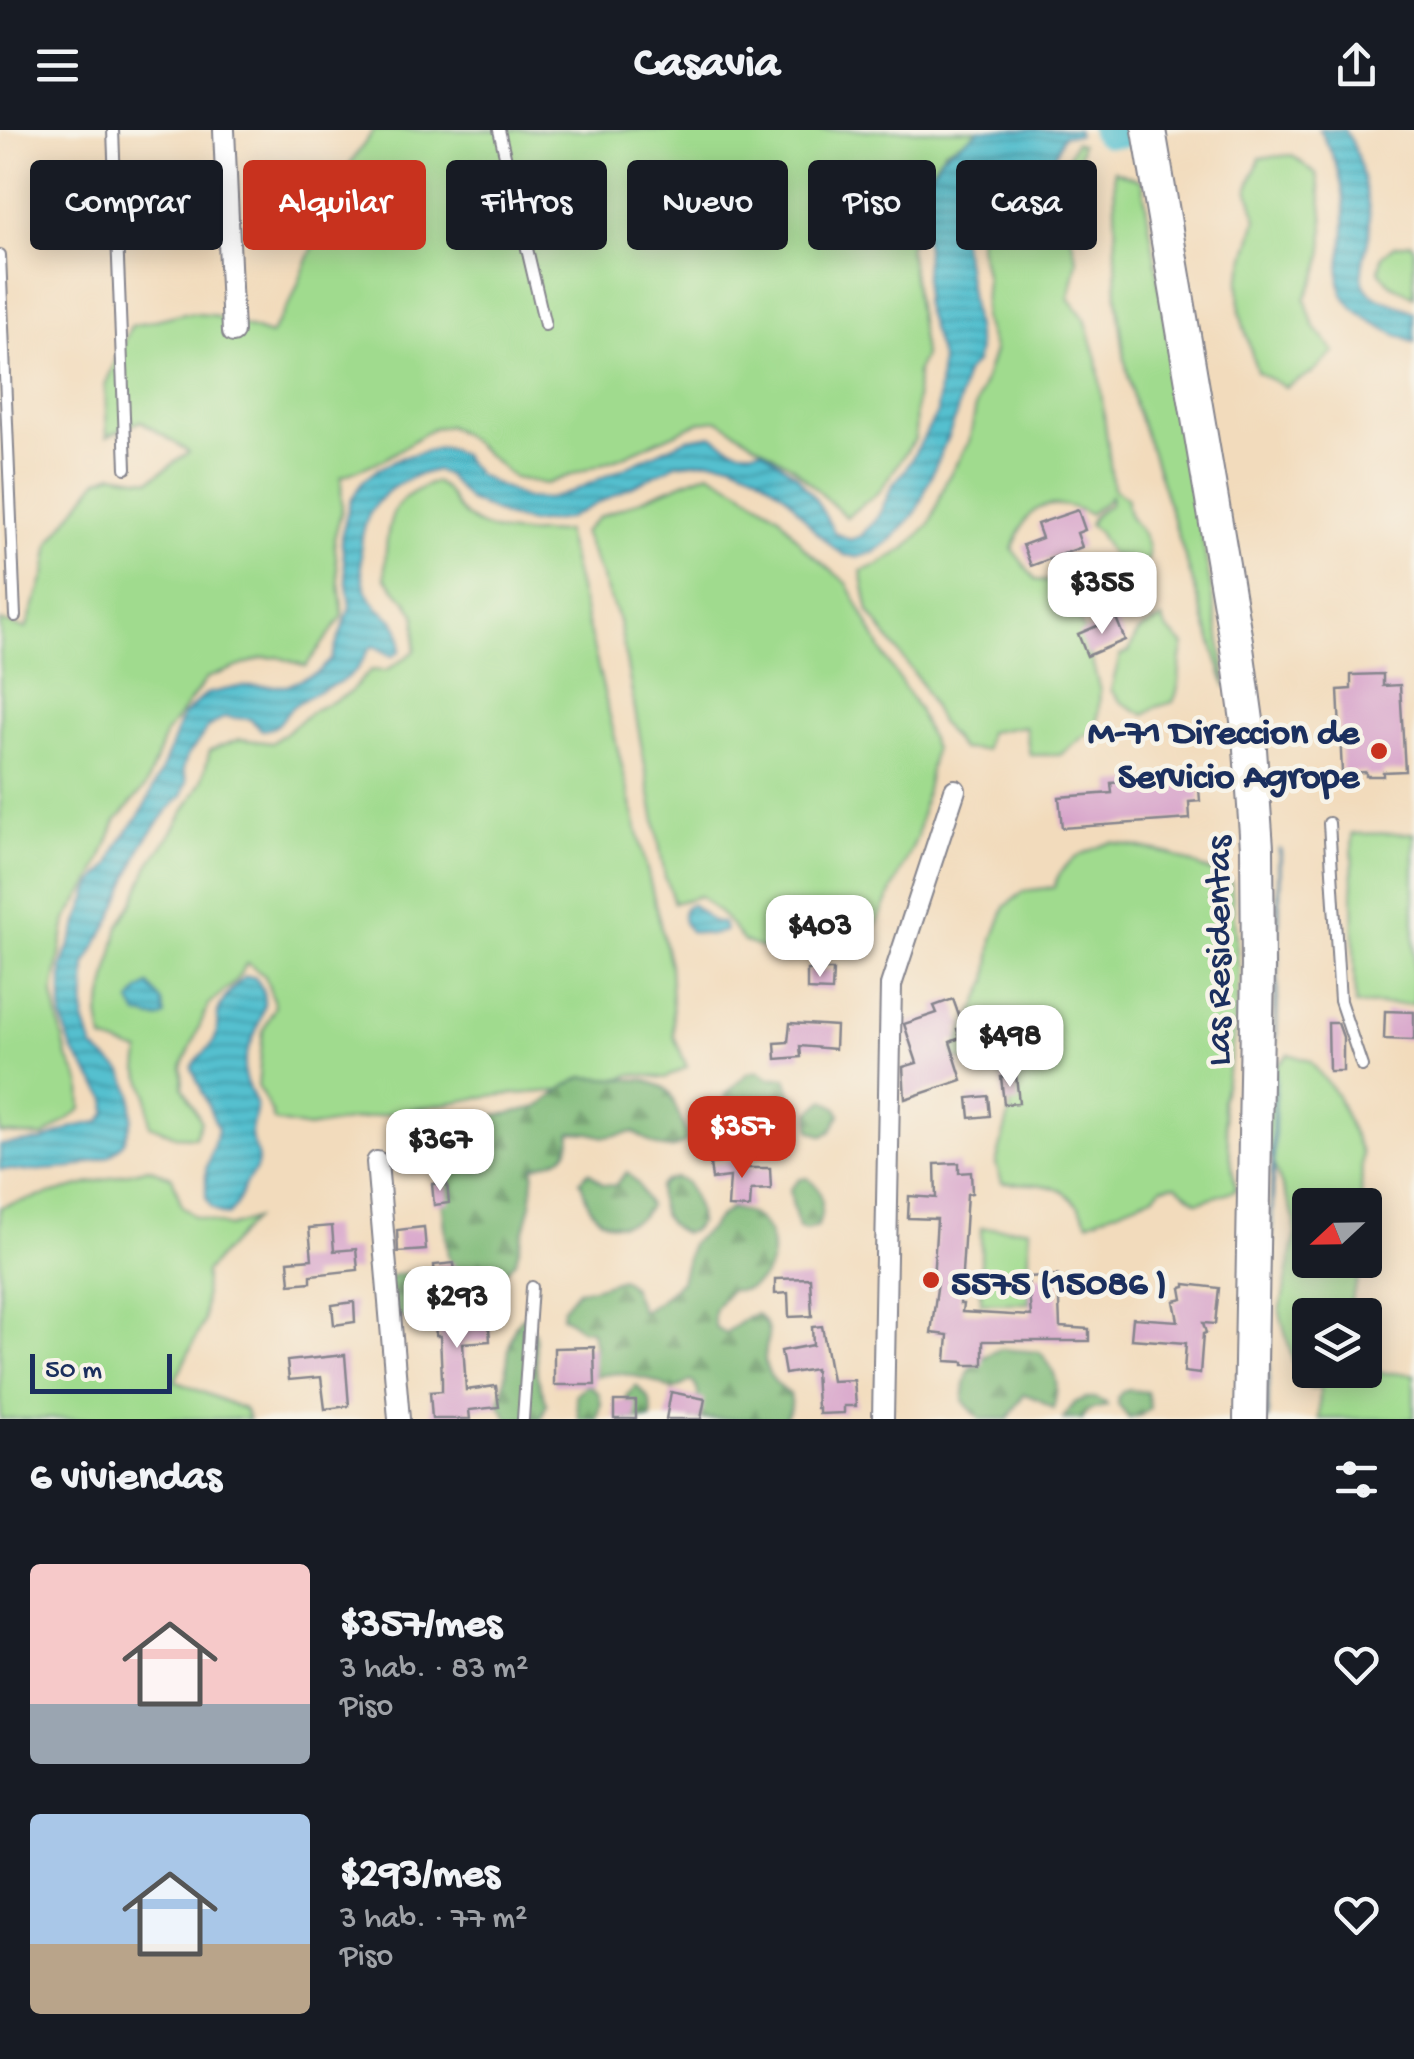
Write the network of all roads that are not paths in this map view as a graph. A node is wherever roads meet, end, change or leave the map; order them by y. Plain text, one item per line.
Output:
1 (113, 130) edge
2 (224, 130) edge
3 (499, 130) edge
4 (1149, 130) edge
5 (0, 254) edge
6 (544, 325) dead end
7 (232, 332) dead end
8 (126, 468) dead end
9 (14, 616) dead end
10 (955, 790) dead end
11 (1329, 823) dead end
12 (1362, 1066) dead end
13 (377, 1162) dead end
14 (532, 1286) dead end
15 (399, 1419) edge
16 (523, 1419) edge
17 (883, 1419) edge
18 (1250, 1419) edge

1 - 8 lane
2 - 7 street
3 - 6 lane
4 - 18 main road, Las Residentas
5 - 9 lane
10 - 17 street
11 - 12 lane
13 - 15 street
14 - 16 lane

